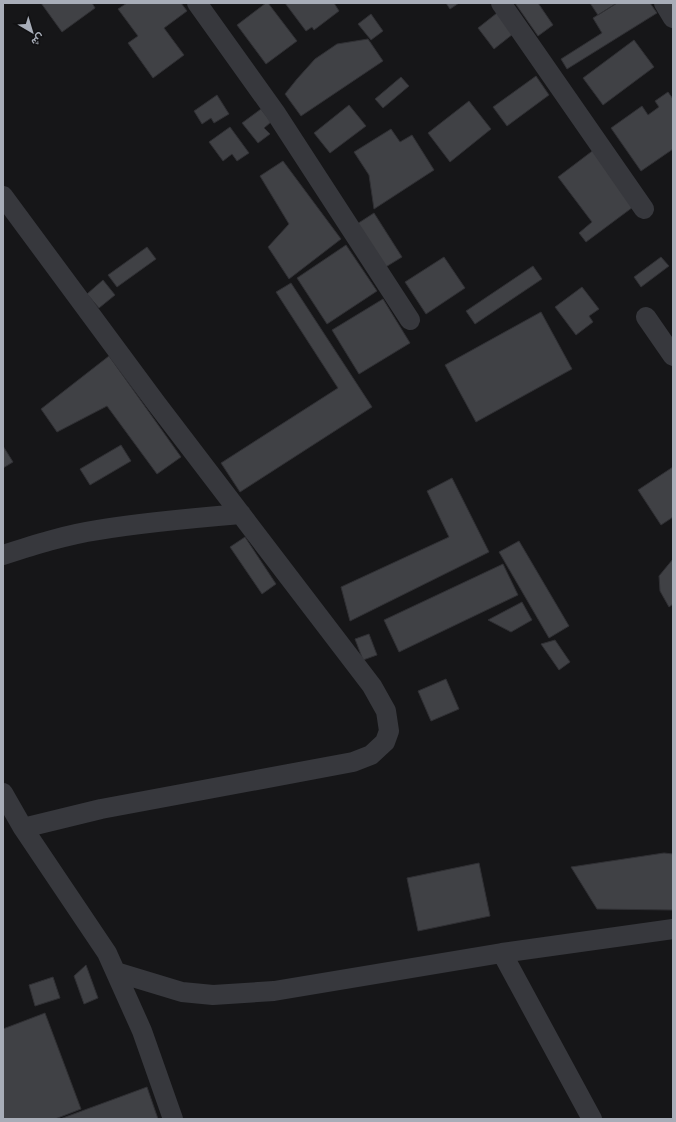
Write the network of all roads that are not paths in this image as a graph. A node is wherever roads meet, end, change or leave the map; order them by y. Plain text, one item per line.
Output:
1 (196, 3) edge
2 (500, 3) edge
3 (664, 3) edge
4 (673, 18) edge
5 (3, 196) edge
6 (644, 209) dead end
7 (646, 317) dead end
8 (410, 320) dead end
9 (673, 356) edge
10 (241, 514) junction
11 (3, 555) edge
12 (3, 793) edge
13 (23, 828) junction
14 (673, 929) edge
15 (502, 952) junction
16 (116, 972) junction
17 (173, 1119) edge
18 (592, 1119) edge

1 - 8 street
2 - 6 street
3 - 4 street
5 - 10 street
7 - 9 street
10 - 11 street
10 - 13 street
12 - 13 street
13 - 16 street
14 - 15 street
15 - 16 street
15 - 18 street
16 - 17 street

